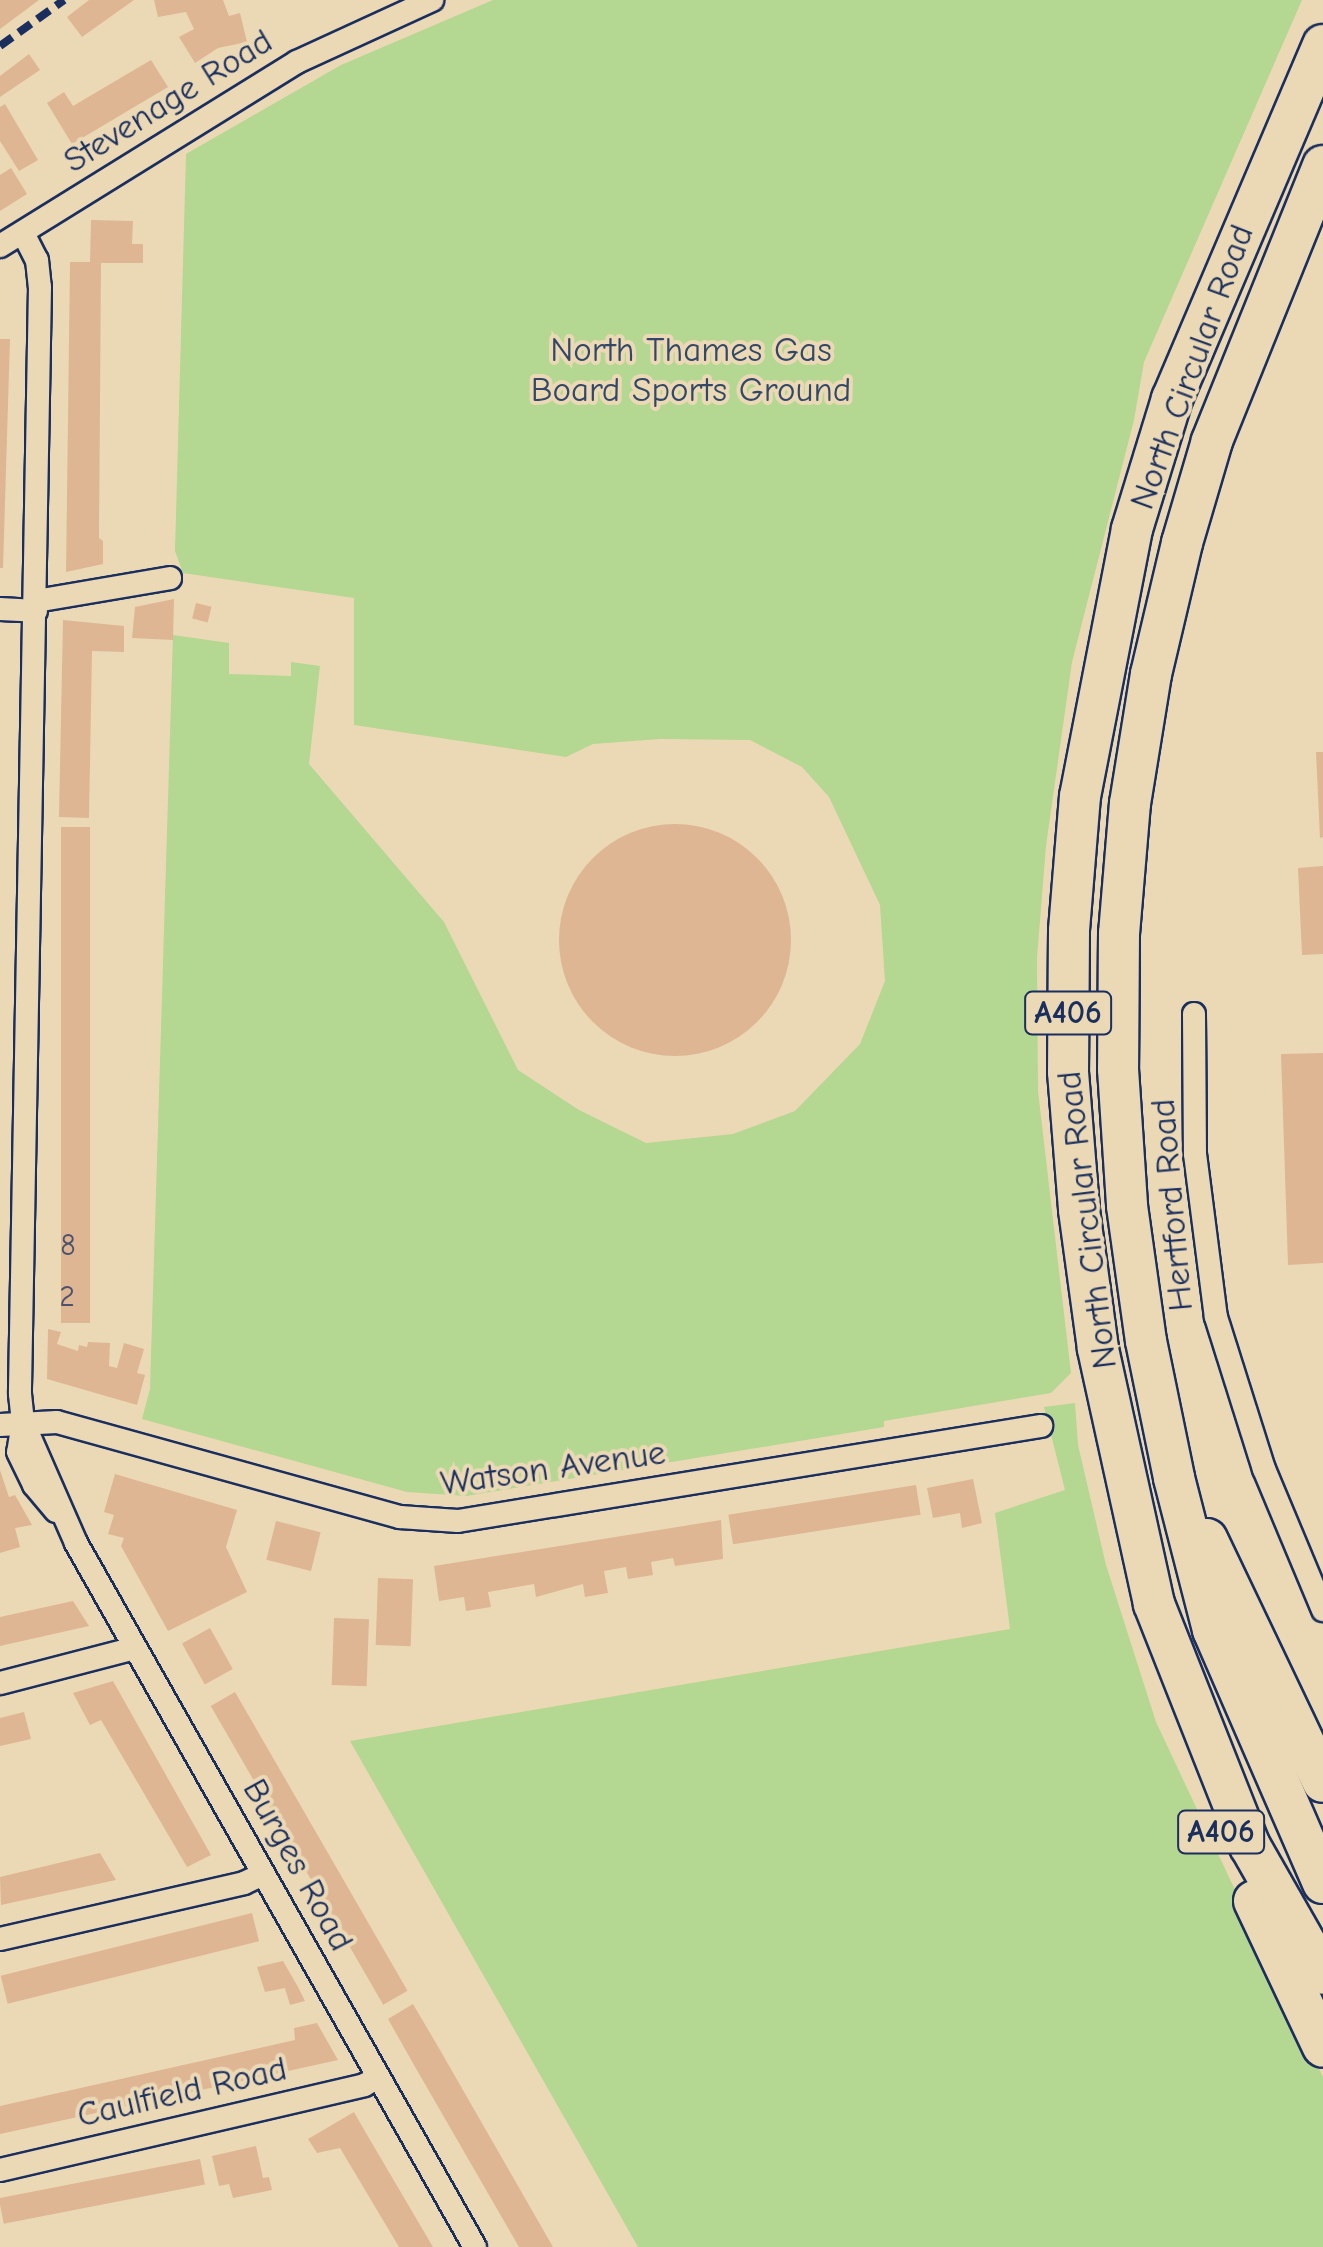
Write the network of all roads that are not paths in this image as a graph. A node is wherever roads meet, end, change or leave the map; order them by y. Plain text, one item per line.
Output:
1 (432, 0) edge
2 (1323, 45) edge
3 (1323, 166) edge
4 (23, 233) junction
5 (0, 246) edge
6 (170, 578) dead end
7 (36, 606) junction
8 (0, 609) edge
9 (1194, 1014) dead end
10 (12, 1424) edge
11 (1040, 1426) dead end
12 (1174, 1478) junction
13 (1154, 1604) junction
14 (1323, 1610) edge
15 (135, 1648) junction
16 (0, 1683) edge
17 (1323, 1782) edge
18 (263, 1874) junction
19 (1323, 1883) edge
20 (0, 1939) edge
21 (1323, 1974) edge
22 (1323, 2047) edge
23 (378, 2078) junction
24 (0, 2170) edge
25 (475, 2247) edge

1 - 4 street, Stevenage Road
2 - 13 highway, North Circular Road / A406
3 - 12 highway, North Circular Road / A406
4 - 5 street, Stevenage Road
4 - 7 street, Burges Road
6 - 7 street
7 - 8 street
7 - 10 street, Burges Road
9 - 14 street, Hertford Road
10 - 11 street, Watson Avenue
10 - 15 street, Burges Road
12 - 17 highway, A406
12 - 19 highway, North Circular Road / A406
13 - 21 highway, North Circular Road / A406
13 - 22 highway, A406
15 - 16 street
15 - 18 street, Burges Road
18 - 20 street
18 - 23 street, Burges Road
23 - 24 street, Caulfield Road
23 - 25 street, Burges Road

